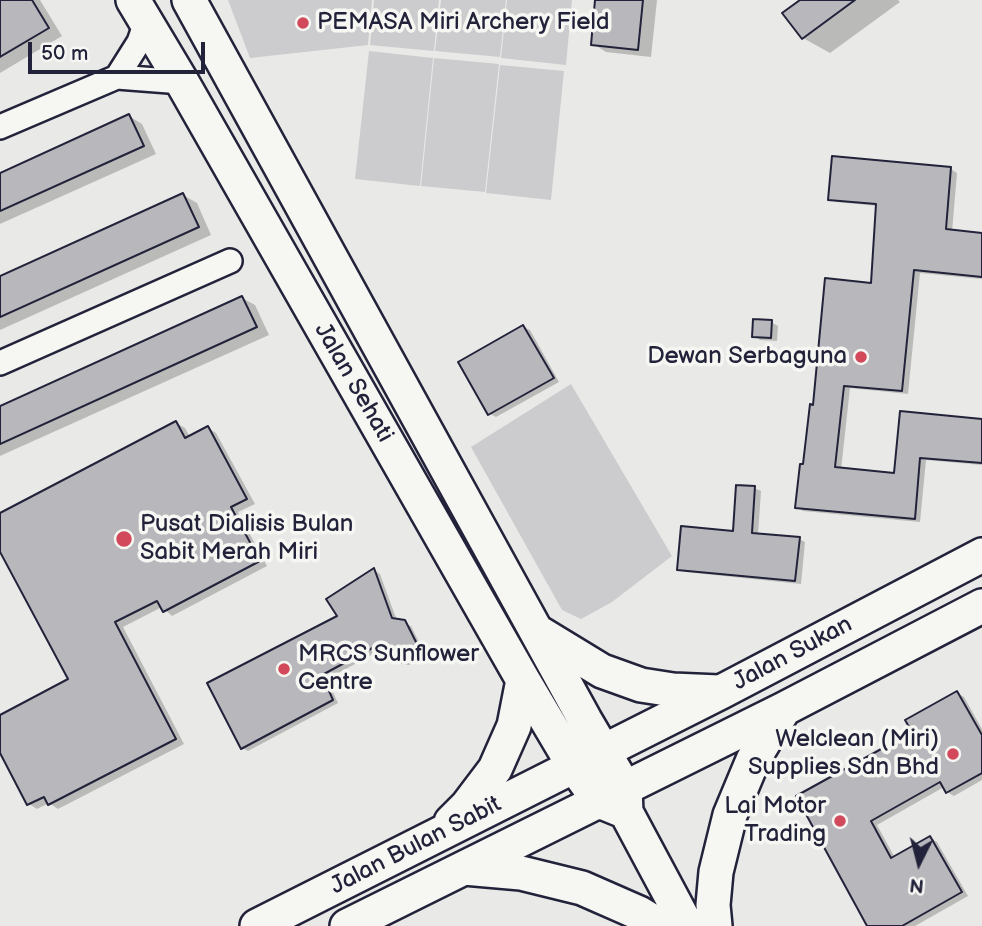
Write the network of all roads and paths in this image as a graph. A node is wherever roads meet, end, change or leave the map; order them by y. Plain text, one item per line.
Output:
1 (187, 5) edge
2 (139, 11) edge
3 (117, 77) junction
4 (182, 82) junction
5 (0, 127) edge
6 (230, 261) dead end
7 (0, 363) edge
8 (982, 555) edge
9 (982, 606) edge
10 (536, 630) junction
11 (523, 680) junction
12 (721, 692) junction
13 (784, 709) junction
14 (588, 759) junction
15 (617, 800) junction
16 (435, 837) junction
17 (464, 868) junction
18 (257, 926) edge
19 (347, 926) edge
20 (660, 926) edge
21 (687, 926) edge
22 (715, 926) edge

1 - 10 main road, Jalan Sehati
2 - 3 street
2 - 4 main road, Jalan Sehati
3 - 4 street
3 - 5 street
4 - 11 main road, Jalan Sehati
6 - 7 street
8 - 12 main road, Jalan Sukan
9 - 13 main road, Jalan Sukan
10 - 12 main road
10 - 14 main road, Jalan Sehati
11 - 14 main road, Jalan Sehati
11 - 16 main road
12 - 14 main road, Jalan Sukan
13 - 15 main road, Jalan Sukan
13 - 22 main road
14 - 15 main road
14 - 16 main road, Jalan Bulan Sabit
15 - 17 main road, Jalan Bulan Sabit
15 - 21 main road
16 - 18 main road, Jalan Bulan Sabit
17 - 19 main road, Jalan Bulan Sabit
17 - 20 main road

